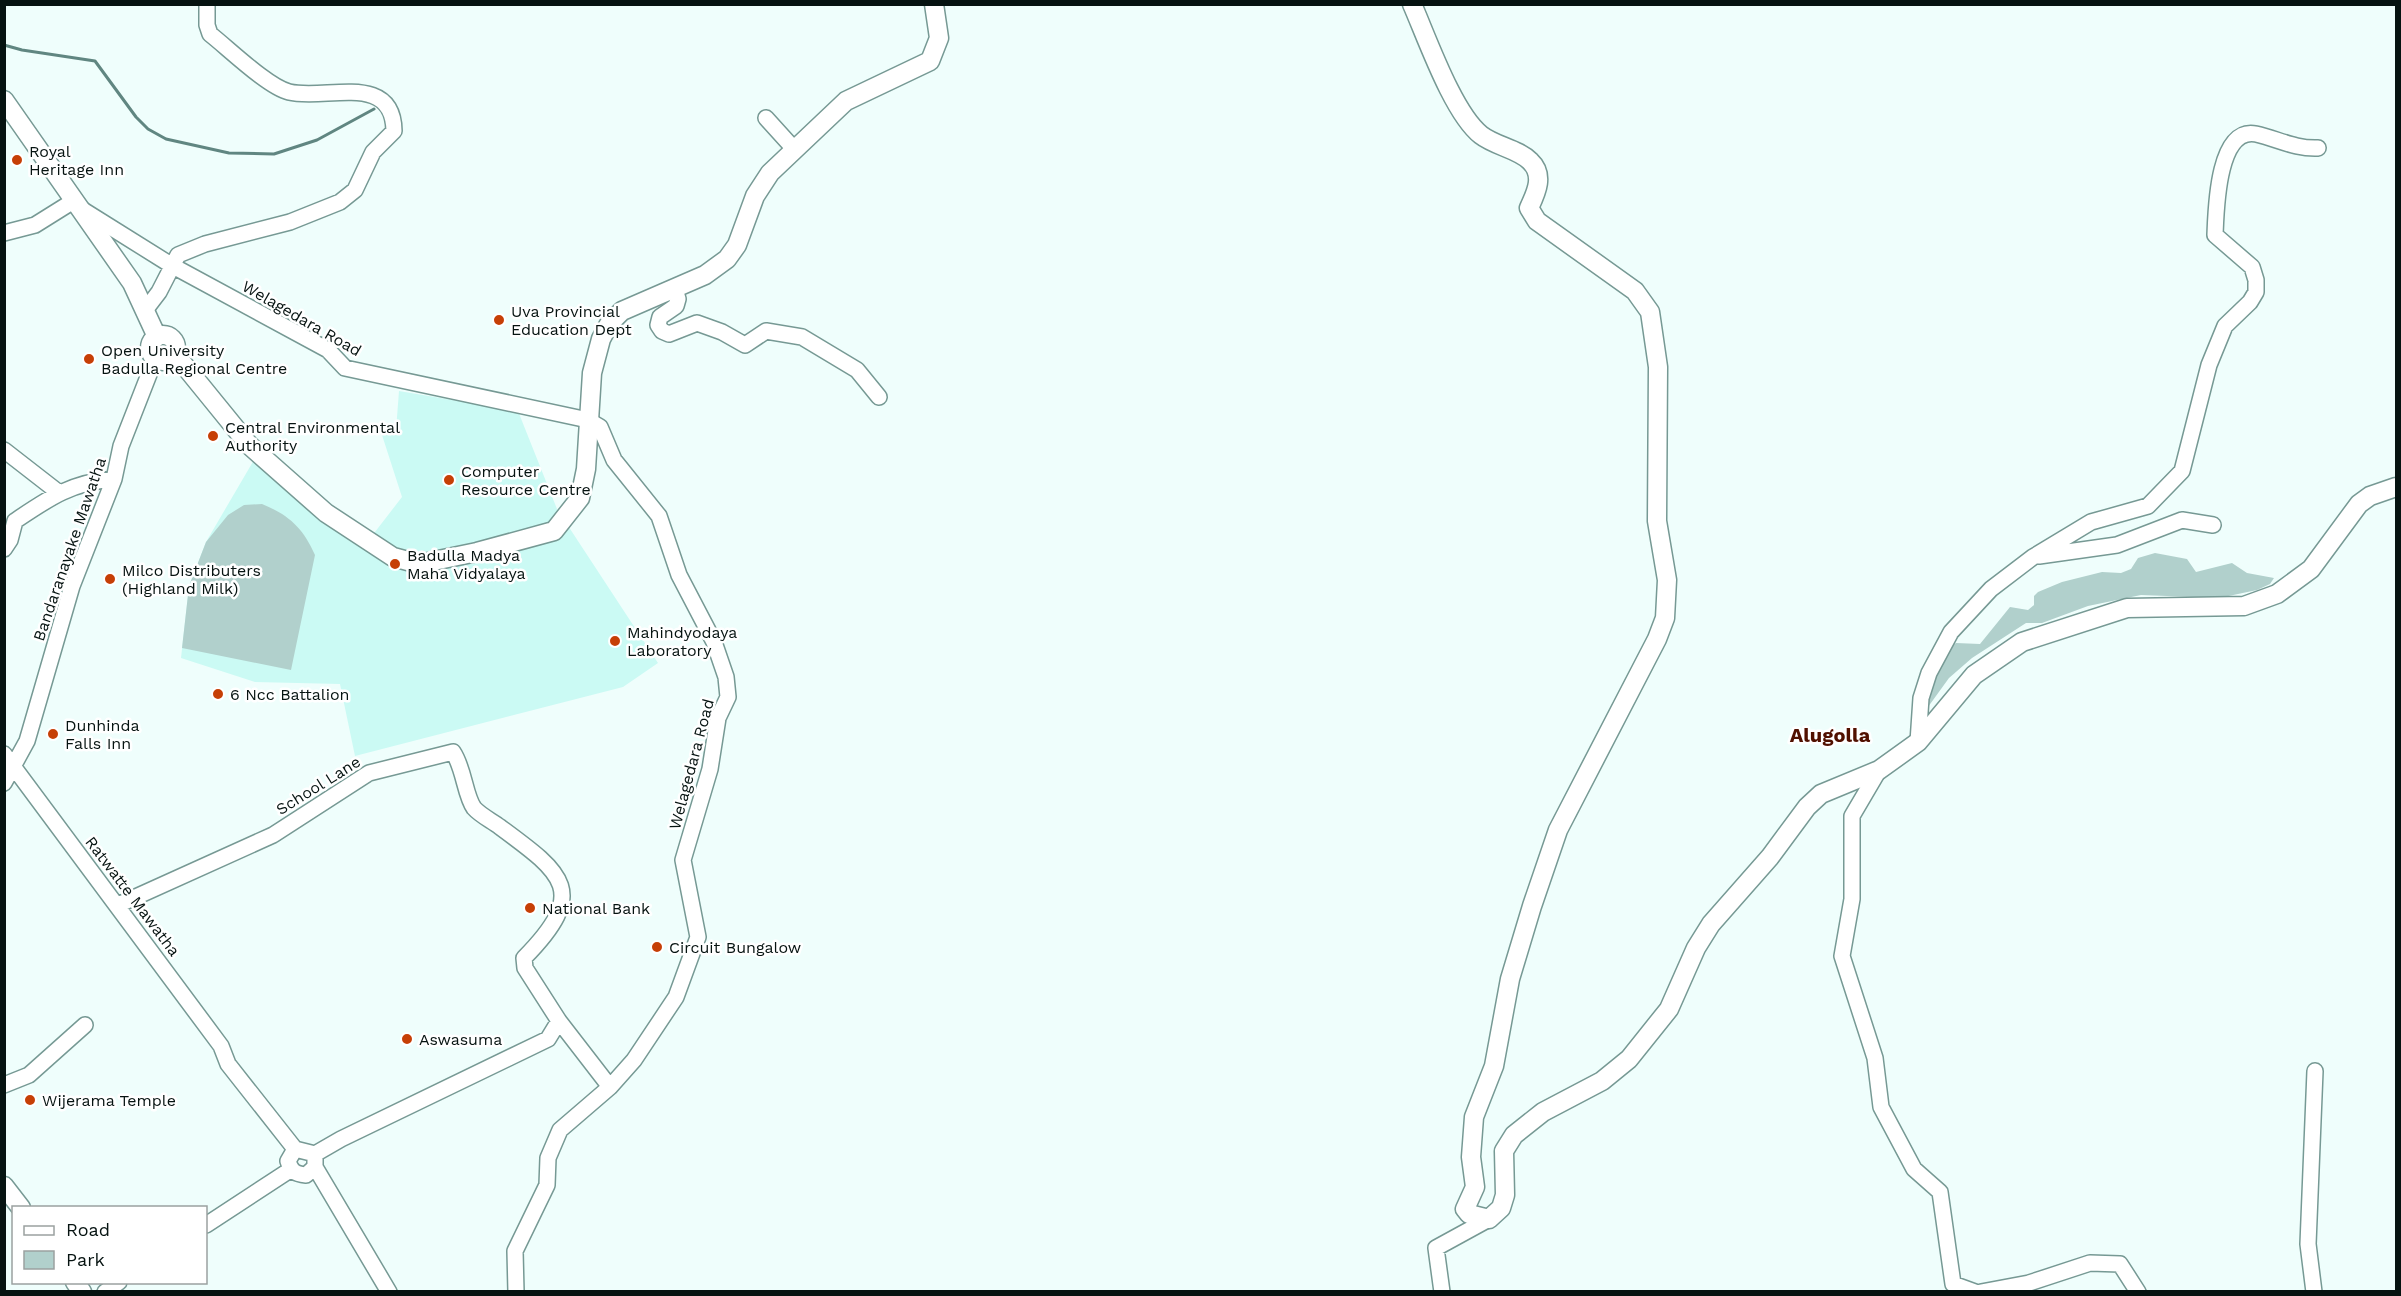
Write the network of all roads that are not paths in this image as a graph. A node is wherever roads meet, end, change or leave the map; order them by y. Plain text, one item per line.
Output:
1 (207, 4) edge
2 (934, 4) edge
3 (1412, 4) edge
4 (4, 100) edge
5 (766, 118) dead end
6 (2318, 147) dead end
7 (795, 150) junction
8 (79, 205) junction
9 (4, 233) edge
10 (171, 265) junction
11 (675, 289) junction
12 (146, 309) junction
13 (157, 337) junction
14 (175, 354) junction
15 (155, 359) junction
16 (879, 398) dead end
17 (588, 420) junction
18 (4, 450) edge
19 (114, 478) junction
20 (2397, 487) edge
21 (58, 492) junction
22 (2213, 525) dead end
23 (4, 549) edge
24 (2033, 557) junction
25 (1918, 742) junction
26 (4, 754) edge
27 (14, 769) junction
28 (1879, 770) junction
29 (4, 783) edge
30 (118, 905) junction
31 (560, 1020) junction
32 (84, 1025) dead end
33 (2315, 1071) dead end
34 (4, 1085) edge
35 (610, 1087) junction
36 (295, 1149) junction
37 (317, 1165) junction
38 (290, 1170) junction
39 (4, 1186) edge
40 (19, 1206) edge
41 (1489, 1219) junction
42 (207, 1225) edge
43 (389, 1292) edge
44 (516, 1292) edge
45 (1442, 1292) edge
46 (1975, 1292) edge
47 (1980, 1292) edge
48 (2138, 1292) edge
49 (2314, 1292) edge

1 - 10 street
2 - 7 main road
3 - 41 main road
4 - 8 main road
5 - 7 street
6 - 24 street
7 - 11 main road
8 - 9 street
8 - 10 street, Welagedara Road
8 - 12 main road
10 - 12 street
10 - 17 street, Welagedara Road
11 - 16 street
11 - 17 main road
12 - 13 main road
13 - 14 main road
13 - 15 main road
14 - 15 main road
14 - 17 main road
15 - 19 street, Bandaranayake Mawatha
17 - 35 street, Welagedara Road
18 - 21 street
19 - 21 street
19 - 27 street, Bandaranayake Mawatha
20 - 25 main road
21 - 23 street
22 - 24 street
24 - 25 street
25 - 28 main road
26 - 27 street, Ratwatte Mawatha
27 - 29 street, Bandaranayake Mawatha
27 - 30 street, Ratwatte Mawatha
28 - 41 main road
28 - 46 street
30 - 31 street, School Lane
30 - 36 street, Ratwatte Mawatha
31 - 35 street, School Lane
31 - 37 street
32 - 34 street
33 - 49 street
35 - 44 street, Welagedara Road
36 - 37 street
36 - 38 street
37 - 38 street
37 - 43 street
38 - 42 street
39 - 40 main road
41 - 45 street
47 - 48 street

